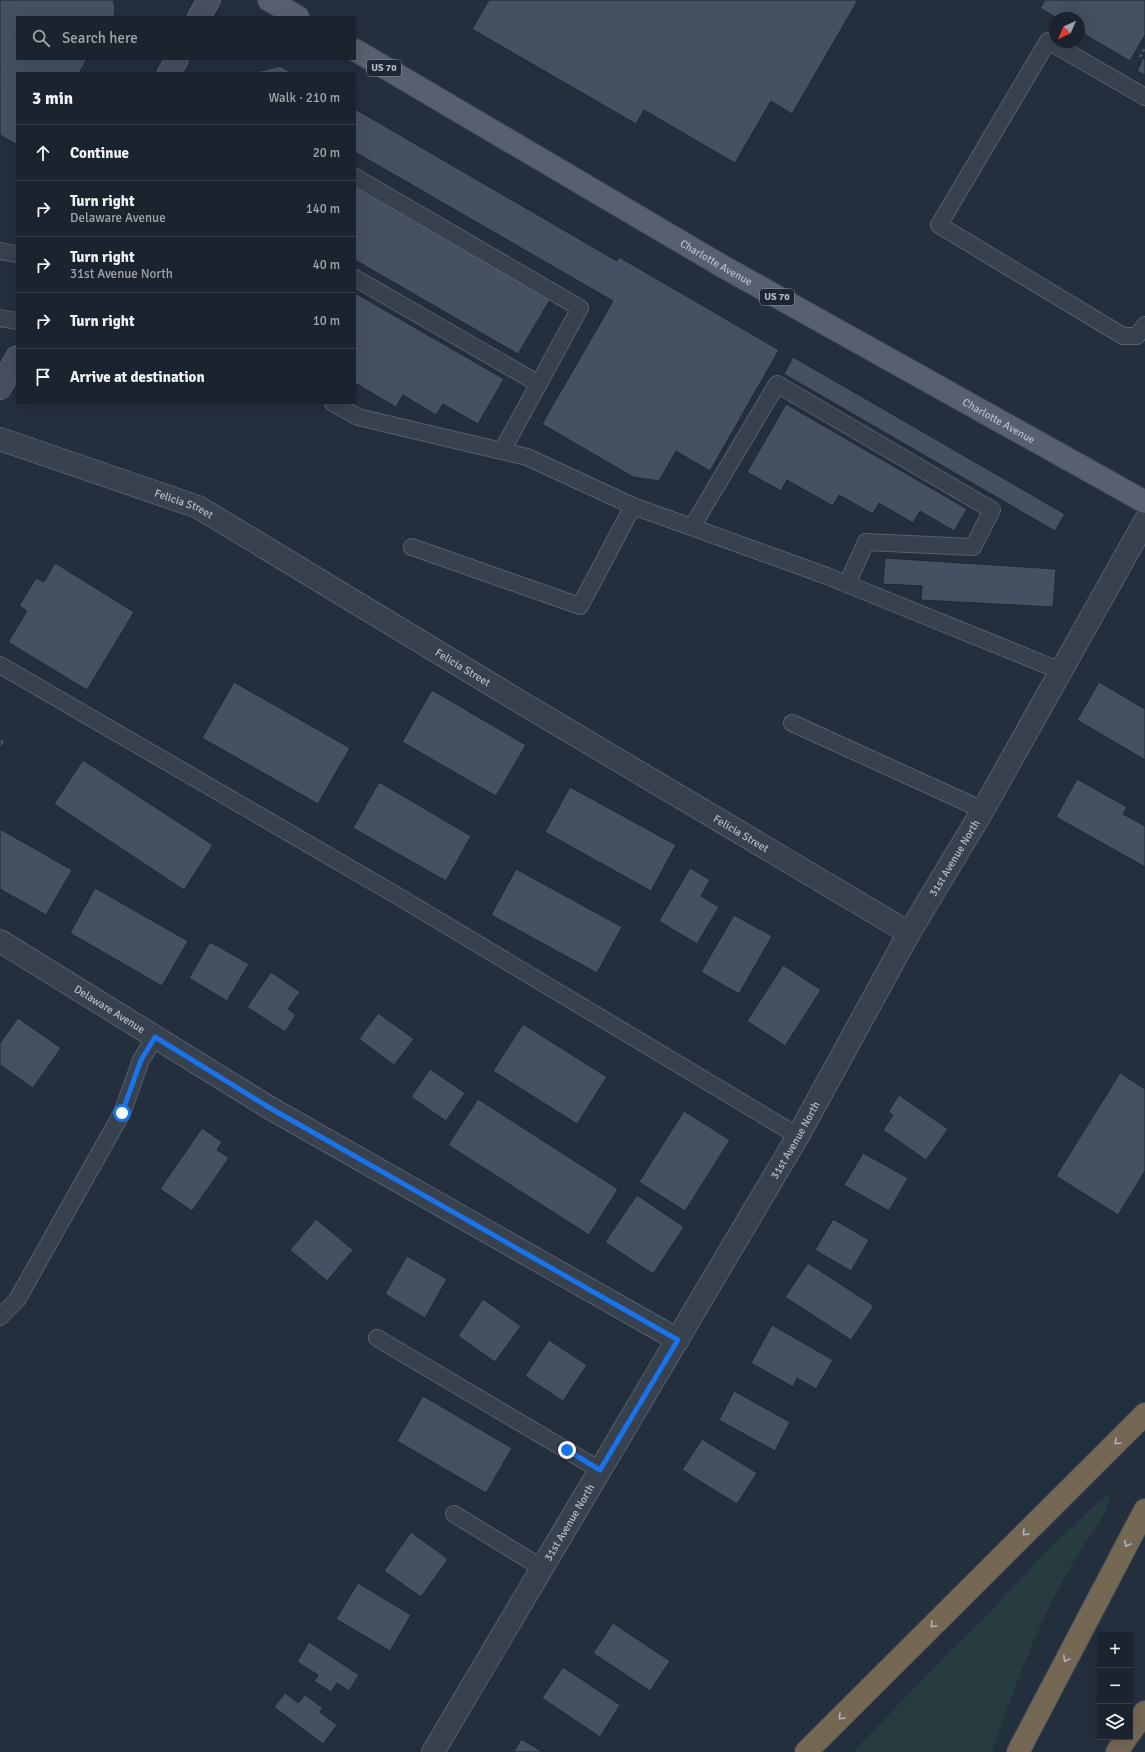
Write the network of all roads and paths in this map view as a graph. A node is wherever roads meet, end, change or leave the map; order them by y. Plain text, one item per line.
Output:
1 (209, 0) edge
2 (269, 0) edge
3 (201, 16) edge
4 (296, 16) edge
5 (1145, 48) edge
6 (356, 51) edge
7 (1140, 57) dead end
8 (176, 60) edge
9 (170, 72) edge
10 (1145, 97) edge
11 (356, 178) edge
12 (0, 251) edge
13 (16, 254) edge
14 (356, 279) edge
15 (0, 318) edge
16 (16, 321) edge
17 (1145, 325) edge
18 (16, 358) edge
19 (539, 384) junction
20 (0, 388) edge
21 (335, 404) edge
22 (0, 438) edge
23 (502, 451) junction
24 (1145, 502) edge
25 (633, 506) junction
26 (1145, 521) edge
27 (692, 527) junction
28 (412, 547) dead end
29 (847, 584) junction
30 (0, 665) edge
31 (1061, 671) junction
32 (792, 723) dead end
33 (983, 810) junction
34 (909, 933) junction
35 (0, 941) edge
36 (155, 1037) junction
37 (798, 1136) junction
38 (0, 1317) edge
39 (377, 1338) dead end
40 (678, 1340) junction
41 (1145, 1414) edge
42 (600, 1470) junction
43 (1145, 1510) edge
44 (454, 1514) dead end
45 (542, 1568) junction
46 (1145, 1712) edge
47 (1133, 1729) edge
48 (1126, 1740) edge
49 (433, 1752) edge
50 (806, 1752) edge
51 (1018, 1752) edge
52 (1117, 1752) edge

1 - 3 main road
2 - 4 main road
5 - 7 path
6 - 24 main road, Charlotte Avenue / US 70
8 - 9 main road
10 - 17 lane
11 - 19 lane
12 - 13 lane
14 - 19 lane
15 - 16 lane
18 - 20 main road
19 - 23 lane
21 - 23 lane
22 - 34 street, Felicia Street
23 - 25 lane
25 - 27 lane
25 - 28 lane
26 - 31 street, 31st Avenue North
27 - 29 lane
27 - 29 lane
29 - 31 lane
30 - 37 lane
31 - 33 street, 31st Avenue North
32 - 33 lane
33 - 34 street, 31st Avenue North
34 - 37 street, 31st Avenue North
35 - 36 street, Delaware Avenue
36 - 38 lane
36 - 40 street, Delaware Avenue
37 - 40 street, 31st Avenue North
39 - 42 lane
40 - 42 street, 31st Avenue North
41 -> 50 highway
42 - 45 street, 31st Avenue North
43 -> 51 highway
44 - 45 lane
45 - 49 street, 31st Avenue North
46 - 47 highway
48 - 52 highway

